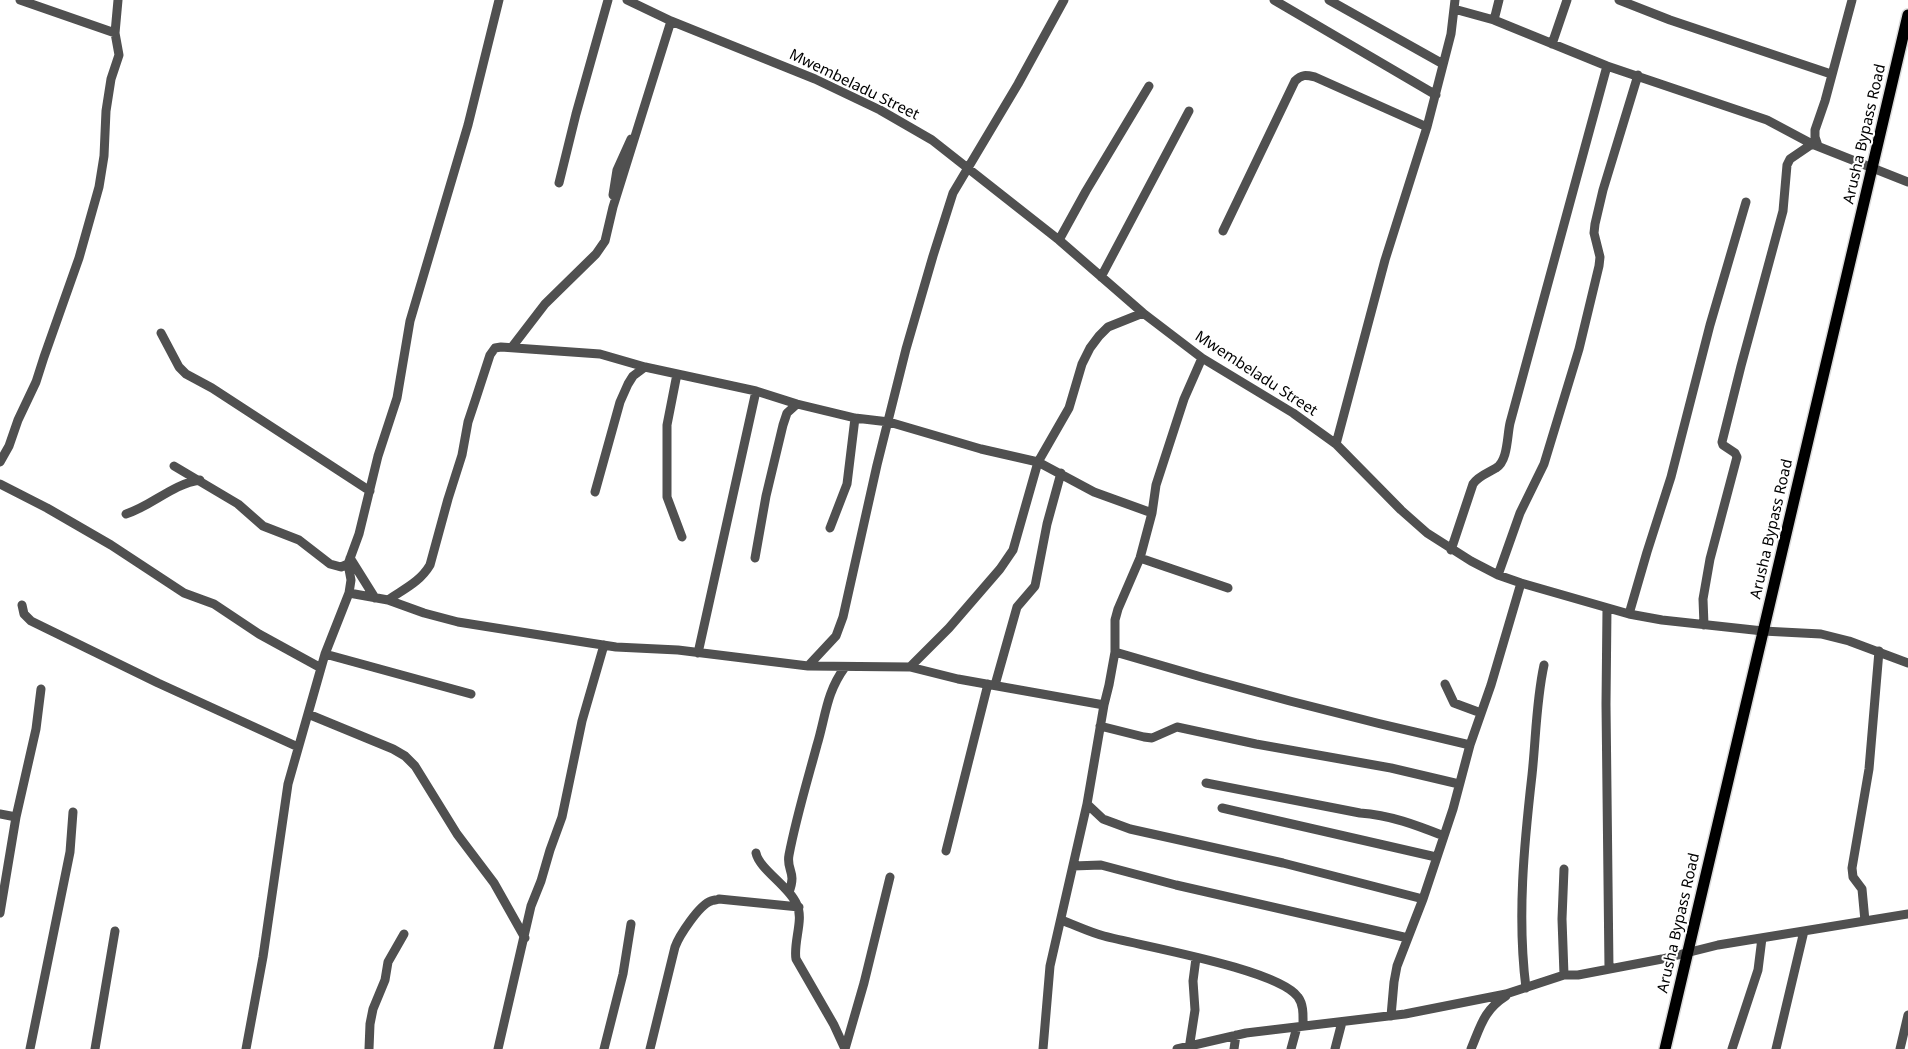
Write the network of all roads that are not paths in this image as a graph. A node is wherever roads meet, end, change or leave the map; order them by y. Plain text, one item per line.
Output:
1 (20, 0) edge
2 (118, 0) edge
3 (499, 0) edge
4 (608, 0) edge
5 (627, 0) edge
6 (1064, 0) edge
7 (1274, 0) edge
8 (1329, 0) edge
9 (1499, 0) edge
10 (1567, 0) edge
11 (1619, 0) edge
12 (1849, 1) edge
13 (1455, 4) edge
14 (1908, 15) edge
15 (1494, 20) junction
16 (671, 21) junction
17 (115, 32) junction
18 (1552, 44) junction
19 (1443, 64) junction
20 (1607, 66) junction
21 (1831, 74) junction
22 (1638, 75) junction
23 (1149, 86) dead end
24 (1436, 95) junction
25 (1189, 111) dead end
26 (1427, 127) junction
27 (1815, 145) junction
28 (968, 168) junction
29 (1872, 169) junction
30 (1908, 182) edge
31 (559, 183) dead end
32 (1746, 202) dead end
33 (1223, 231) dead end
34 (1059, 240) junction
35 (1101, 277) junction
36 (1143, 313) junction
37 (161, 333) dead end
38 (512, 347) junction
39 (1202, 358) junction
40 (645, 367) junction
41 (677, 374) junction
42 (756, 391) junction
43 (797, 404) junction
44 (855, 418) junction
45 (889, 422) junction
46 (1336, 444) junction
47 (0, 462) edge
48 (1038, 462) junction
49 (174, 466) dead end
50 (1061, 473) junction
51 (200, 480) junction
52 (0, 484) edge
53 (370, 491) junction
54 (595, 492) dead end
55 (1152, 513) junction
56 (126, 514) dead end
57 (830, 528) dead end
58 (682, 537) dead end
59 (1451, 550) junction
60 (755, 558) dead end
61 (1140, 558) junction
62 (349, 561) junction
63 (1498, 575) junction
64 (1521, 583) junction
65 (1228, 588) dead end
66 (349, 593) junction
67 (375, 598) junction
68 (388, 600) junction
69 (22, 605) dead end
70 (1607, 608) junction
71 (1629, 614) junction
72 (1704, 625) junction
73 (1763, 631) junction
74 (604, 645) junction
75 (1879, 651) junction
76 (1115, 652) junction
77 (698, 653) junction
78 (325, 654) junction
79 (1908, 663) edge
80 (808, 666) junction
81 (1544, 666) dead end
82 (845, 667) junction
83 (910, 667) junction
84 (321, 668) junction
85 (1445, 684) dead end
86 (992, 685) junction
87 (41, 689) dead end
88 (471, 694) dead end
89 (1104, 705) junction
90 (1481, 713) junction
91 (308, 714) junction
92 (1100, 726) junction
93 (1470, 745) junction
94 (298, 747) junction
95 (1206, 783) dead end
96 (1459, 784) junction
97 (1087, 804) junction
98 (1222, 808) dead end
99 (73, 812) dead end
100 (0, 814) edge
101 (16, 817) junction
102 (1444, 836) junction
103 (946, 851) dead end
104 (756, 853) dead end
105 (1436, 857) junction
106 (1073, 866) junction
107 (1564, 869) dead end
108 (890, 876) dead end
109 (789, 892) junction
110 (1423, 899) junction
111 (799, 907) junction
112 (0, 913) edge
113 (1908, 914) edge
114 (1060, 920) junction
115 (1865, 921) junction
116 (631, 924) dead end
117 (116, 931) dead end
118 (1804, 931) junction
119 (404, 934) dead end
120 (525, 938) junction
121 (1408, 938) junction
122 (1762, 938) junction
123 (1687, 953) junction
124 (1196, 958) junction
125 (1609, 969) junction
126 (1564, 975) junction
127 (1526, 988) junction
128 (1511, 993) junction
129 (1908, 1015) edge
130 (1391, 1016) junction
131 (1342, 1022) junction
132 (1300, 1027) junction
133 (1236, 1035) junction
134 (1902, 1047) edge
135 (1190, 1048) edge
136 (30, 1049) edge
137 (95, 1049) edge
138 (246, 1049) edge
139 (369, 1049) edge
140 (498, 1049) edge
141 (604, 1049) edge
142 (650, 1049) edge
143 (845, 1049) edge
144 (1043, 1049) edge
145 (1177, 1049) edge
146 (1234, 1049) edge
147 (1291, 1049) edge
148 (1335, 1049) edge
149 (1471, 1049) edge
150 (1665, 1049) edge
151 (1732, 1049) edge
152 (1776, 1049) edge

1 - 17 street
2 - 17 street
3 - 53 street
4 - 31 street
5 - 16 street, Mwembeladu Street
6 - 28 street
7 - 24 street
8 - 19 street
9 - 15 street
10 - 18 street
11 - 21 street
12 - 21 street
13 - 15 street
13 - 19 street
14 - 29 main road, Arusha Bypass Road
15 - 18 street
16 - 28 street, Mwembeladu Street
16 - 38 street
17 - 47 street
18 - 20 street
19 - 24 street
20 - 22 street
20 - 59 street
21 - 27 street
22 - 27 street
22 - 63 street
23 - 34 street
24 - 26 street
25 - 35 street
26 - 33 street
26 - 46 street
27 - 29 street
27 - 72 street
28 - 34 street, Mwembeladu Street
28 - 45 street
29 - 30 street
29 - 73 main road, Arusha Bypass Road
32 - 71 street
34 - 35 street, Mwembeladu Street
35 - 36 street, Mwembeladu Street
36 - 39 street, Mwembeladu Street
36 - 48 street
37 - 53 street
38 - 40 street
38 - 68 street
39 - 46 street, Mwembeladu Street
39 - 55 street
40 - 41 street
40 - 54 street
41 - 42 street
41 - 58 street
42 - 43 street
42 - 77 street
43 - 44 street
43 - 60 street
44 - 45 street
44 - 57 street
45 - 48 street
45 - 80 street
46 - 59 street, Mwembeladu Street
48 - 50 street
48 - 83 street
49 - 51 street
50 - 55 street
50 - 86 street
51 - 56 street
51 - 62 street
52 - 84 street
53 - 62 street
55 - 61 street
59 - 63 street, Mwembeladu Street
61 - 65 street
61 - 76 street
62 - 66 street
62 - 67 street
63 - 64 street, Mwembeladu Street
64 - 70 street, Mwembeladu Street
64 - 90 street
66 - 67 street
66 - 78 street
67 - 68 street
68 - 74 street
69 - 94 street
70 - 71 street, Mwembeladu Street
70 - 125 street
71 - 72 street, Mwembeladu Street
72 - 73 street, Mwembeladu Street
73 - 75 street, Mwembeladu Street
73 - 123 main road, Arusha Bypass Road
74 - 77 street
74 - 120 street
75 - 79 street, Mwembeladu Street
75 - 115 street
76 - 89 street
76 - 93 street
77 - 80 street
78 - 84 street
78 - 88 street
80 - 82 street
81 - 127 street
82 - 83 street
82 - 109 street
83 - 86 street
84 - 91 street
85 - 90 street
86 - 89 street
86 - 103 street
87 - 101 street
89 - 92 street
90 - 93 street
91 - 94 street
91 - 120 street
92 - 96 street
92 - 97 street
93 - 96 street
94 - 138 street
95 - 102 street
96 - 102 street
97 - 106 street
97 - 110 street
98 - 105 street
99 - 136 street
100 - 101 street
101 - 112 street
102 - 105 street
104 - 109 street
105 - 110 street
106 - 114 street
106 - 121 street
107 - 126 street
108 - 143 street
109 - 111 street
110 - 121 street
111 - 142 street
111 - 143 street
113 - 115 street
114 - 124 street
114 - 144 street
115 - 118 street
116 - 141 street
117 - 137 street
118 - 122 street
118 - 152 street
119 - 139 street
120 - 140 street
121 - 130 street
122 - 123 street
122 - 151 street
123 - 125 street
123 - 150 main road, Arusha Bypass Road
124 - 132 street
124 - 135 street
125 - 126 street
126 - 127 street
127 - 128 street
128 - 130 street
128 - 149 street
129 - 134 street
130 - 131 street
131 - 132 street
131 - 148 street
132 - 133 street
132 - 147 street
133 - 135 street
133 - 146 street
135 - 145 street

